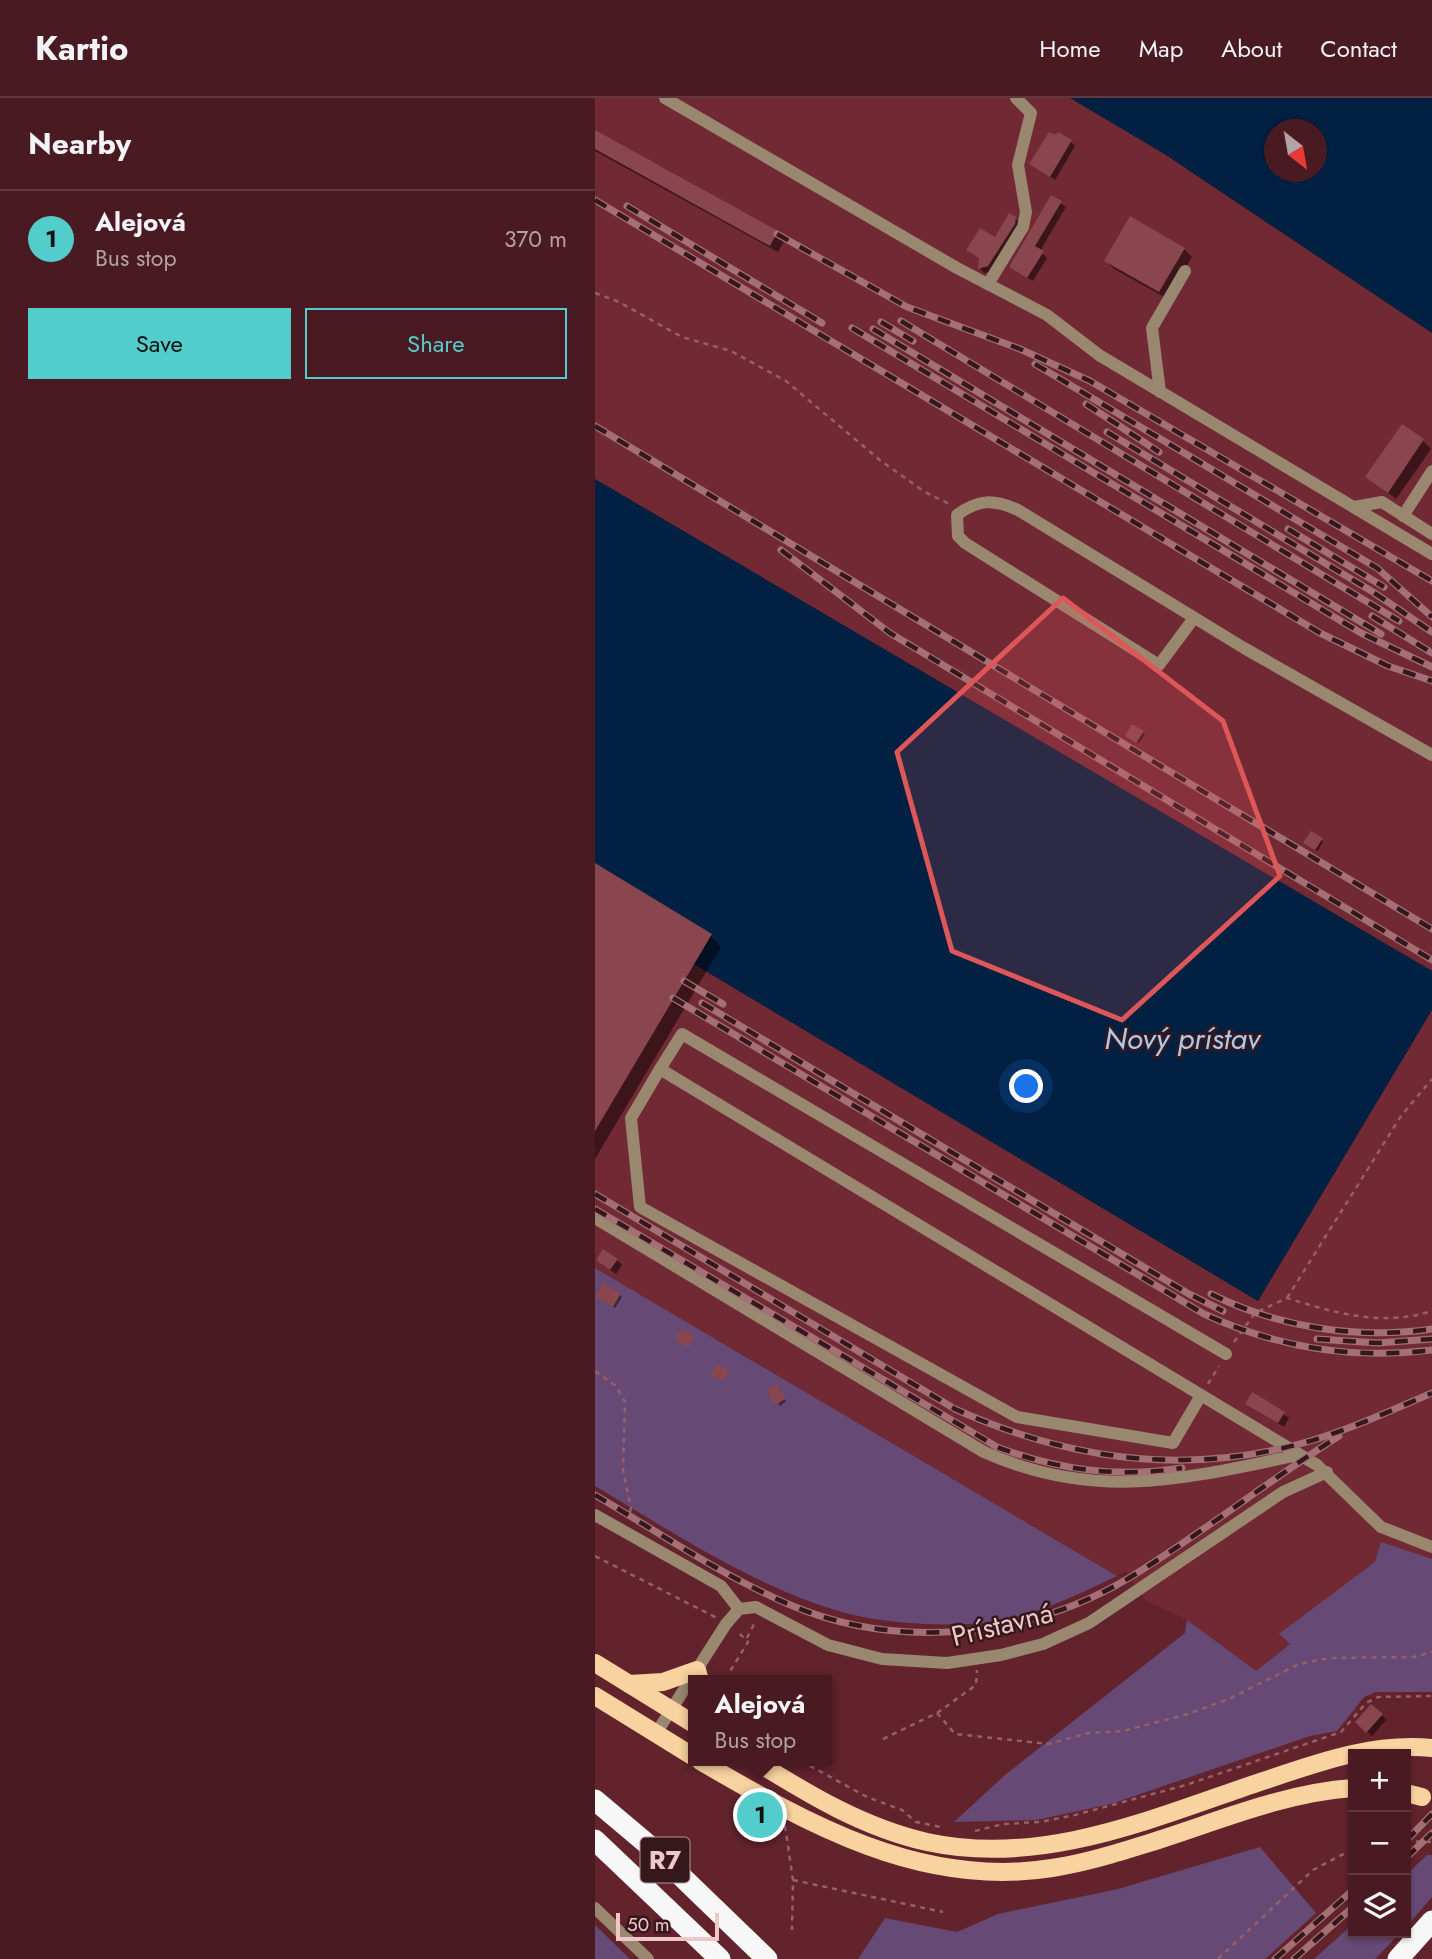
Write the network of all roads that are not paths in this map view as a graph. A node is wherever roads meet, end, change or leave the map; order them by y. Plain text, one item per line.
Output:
1 (665, 98) edge
2 (1016, 98) edge
3 (1185, 271) dead end
4 (988, 284) junction
5 (1160, 392) junction
6 (1432, 471) edge
7 (1354, 507) junction
8 (1403, 516) junction
9 (1432, 534) edge
10 (1432, 554) edge
11 (1194, 618) junction
12 (1432, 755) edge
13 (660, 1069) junction
14 (595, 1218) edge
15 (1226, 1354) road end
16 (1200, 1397) junction
17 (1298, 1455) junction
18 (1327, 1472) junction
19 (595, 1515) edge
20 (1432, 1547) edge
21 (739, 1609) junction
22 (595, 1663) edge
23 (698, 1675) edge
24 (688, 1677) edge
25 (629, 1684) junction
26 (688, 1688) edge
27 (595, 1696) edge
28 (671, 1711) junction
29 (688, 1721) edge
30 (655, 1735) junction
31 (1432, 1748) edge
32 (688, 1754) edge
33 (709, 1766) edge
34 (763, 1766) edge
35 (1348, 1788) edge
36 (595, 1801) edge
37 (595, 1840) edge
38 (595, 1908) edge
39 (1432, 1921) edge
40 (648, 1959) edge
41 (720, 1959) edge
42 (767, 1959) edge
43 (1398, 1959) edge

1 - 4 street
2 - 4 street
3 - 5 street
4 - 5 street
5 - 7 street
6 - 8 street
7 - 8 street
7 - 10 street
8 - 9 street
11 - 11 street
11 - 12 street
13 - 15 street
13 - 16 street
13 - 16 street
14 - 17 street
16 - 17 street
17 - 18 street
18 - 20 street
18 - 21 street, Prístavná
19 - 21 street
21 - 23 street
22 - 25 main road
24 - 25 main road
25 - 28 main road
26 - 28 street
27 - 30 main road
28 - 29 main road
28 - 30 street
30 - 32 main road
31 - 34 main road
33 - 35 main road
36 - 42 highway, R7
37 - 41 highway, R7
38 - 40 street
39 - 43 highway

